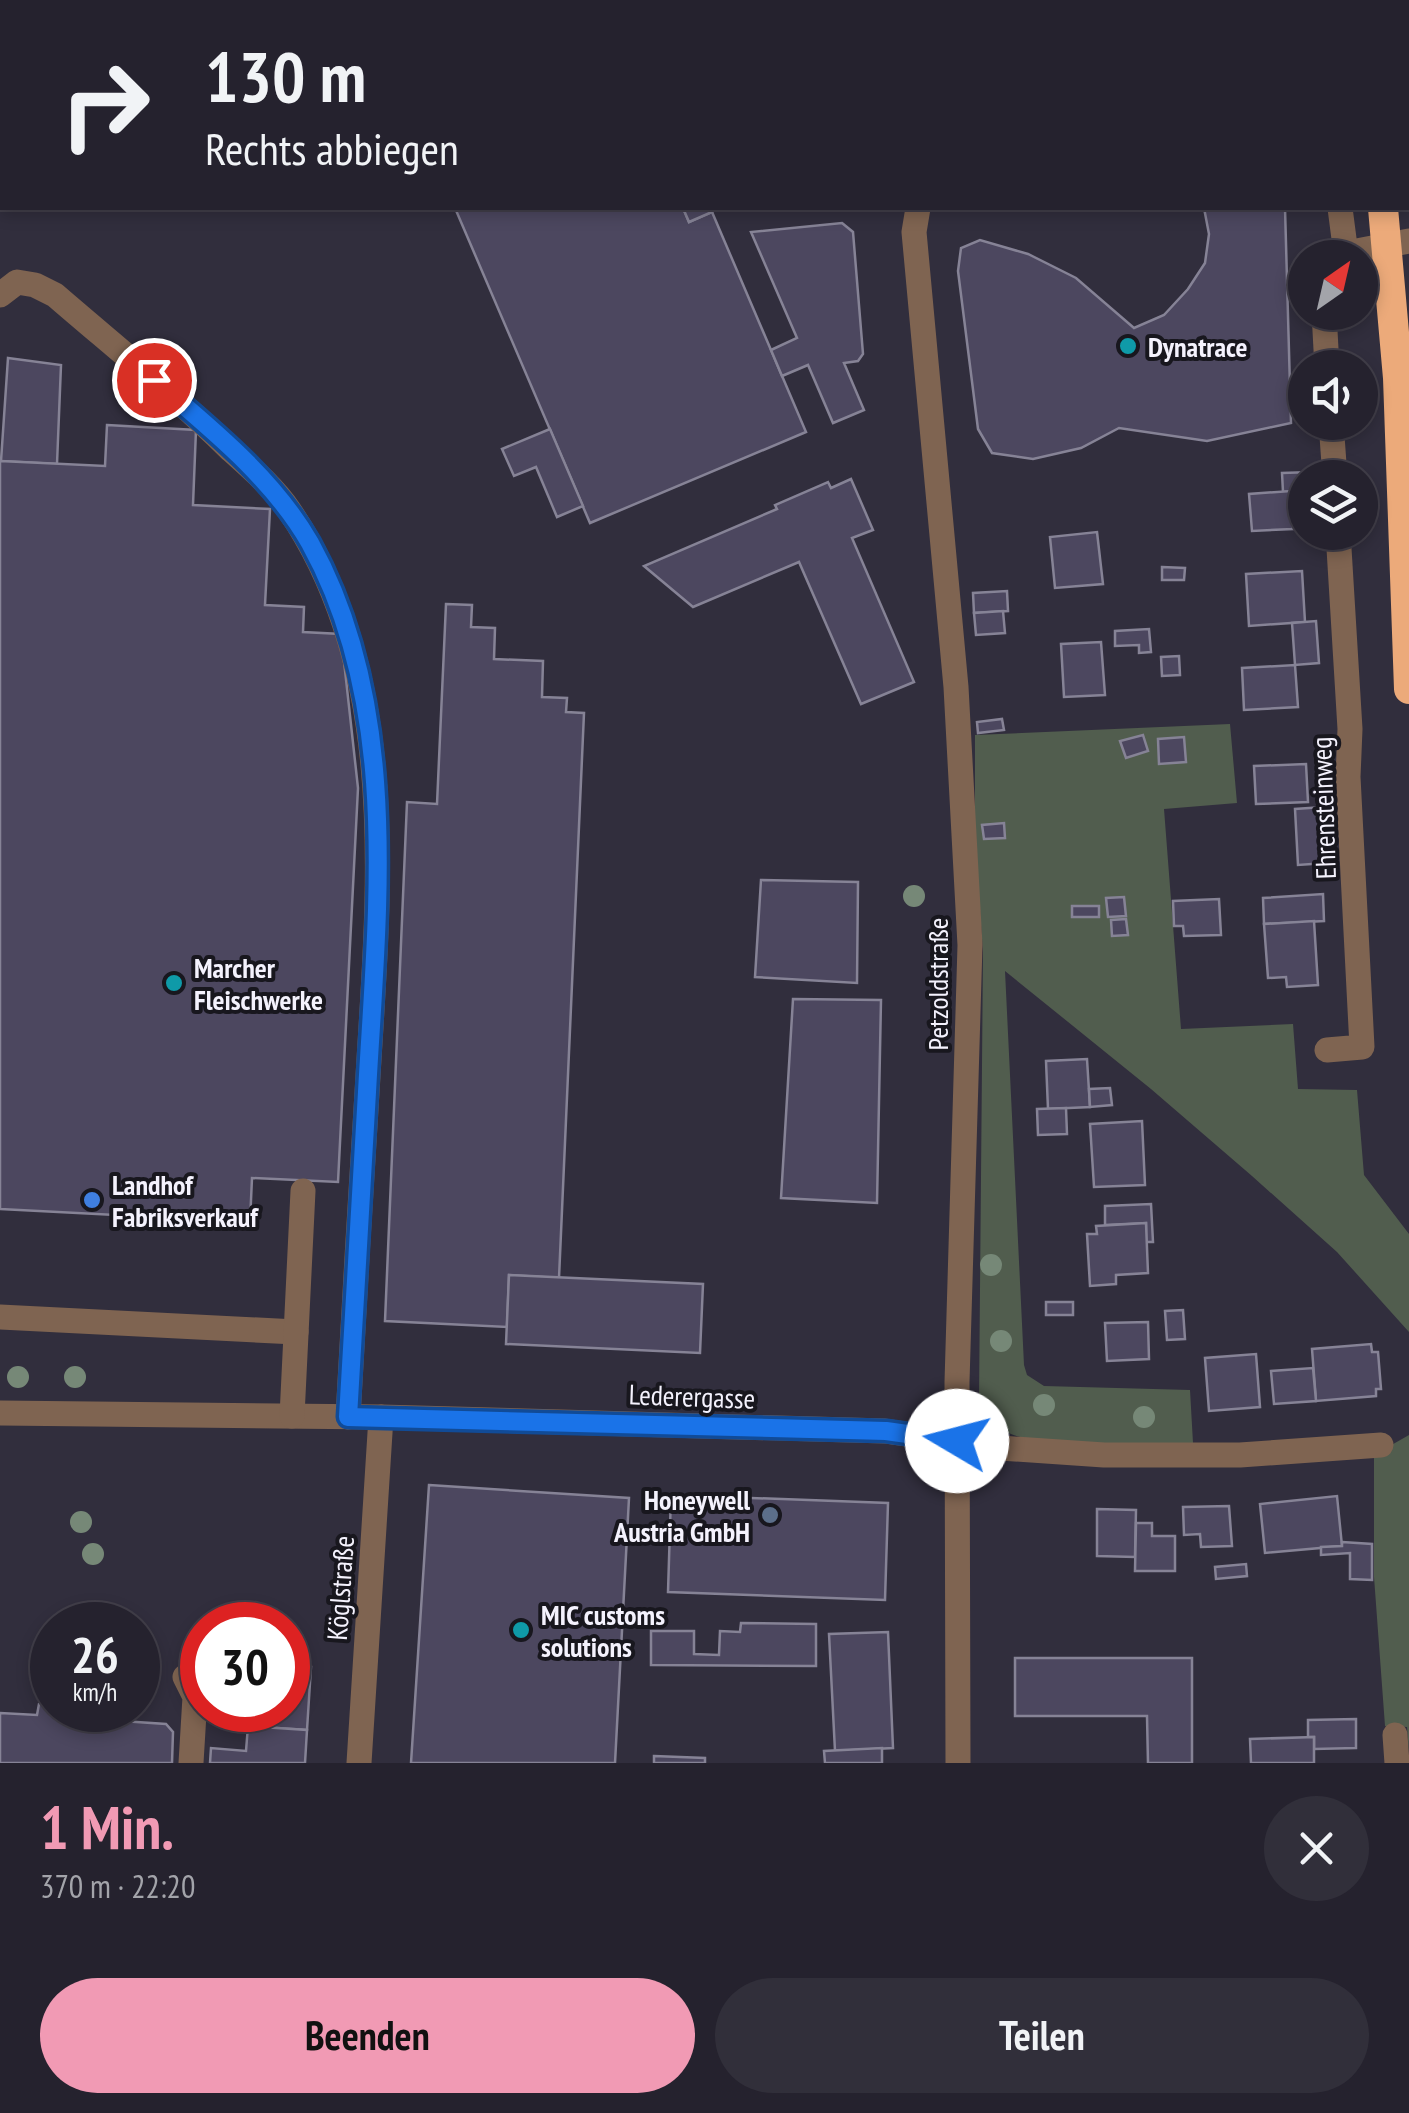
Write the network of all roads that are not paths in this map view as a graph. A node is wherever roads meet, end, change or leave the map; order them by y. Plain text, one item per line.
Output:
1 (918, 210) edge
2 (1340, 210) edge
3 (1383, 210) edge
4 (1344, 240) edge
5 (1409, 241) edge
6 (1378, 247) edge
7 (0, 294) edge
8 (1339, 550) edge
9 (1409, 689) edge
10 (1327, 1050) dead end
11 (303, 1192) dead end
12 (0, 1317) edge
13 (296, 1332) junction
14 (0, 1413) edge
15 (292, 1416) junction
16 (348, 1417) junction
17 (381, 1417) junction
18 (957, 1441) junction
19 (1381, 1445) dead end
20 (193, 1732) edge
21 (1395, 1736) dead end
22 (191, 1763) edge
23 (360, 1763) edge
24 (958, 1763) edge
25 (1397, 1763) edge

1 - 18 street, Petzoldstraße
2 - 4 street
3 - 9 highway
5 - 6 street
7 - 16 street
8 - 10 street, Ehrensteinweg
11 - 13 street
12 - 13 street
13 - 15 street
14 - 15 street, Lederergasse
15 - 16 street, Lederergasse
16 - 17 street, Lederergasse
17 - 18 street, Lederergasse
17 - 23 street, Köglstraße
18 - 19 street, Lederergasse
18 - 24 street, Petzoldstraße
20 - 22 street
21 - 25 street

